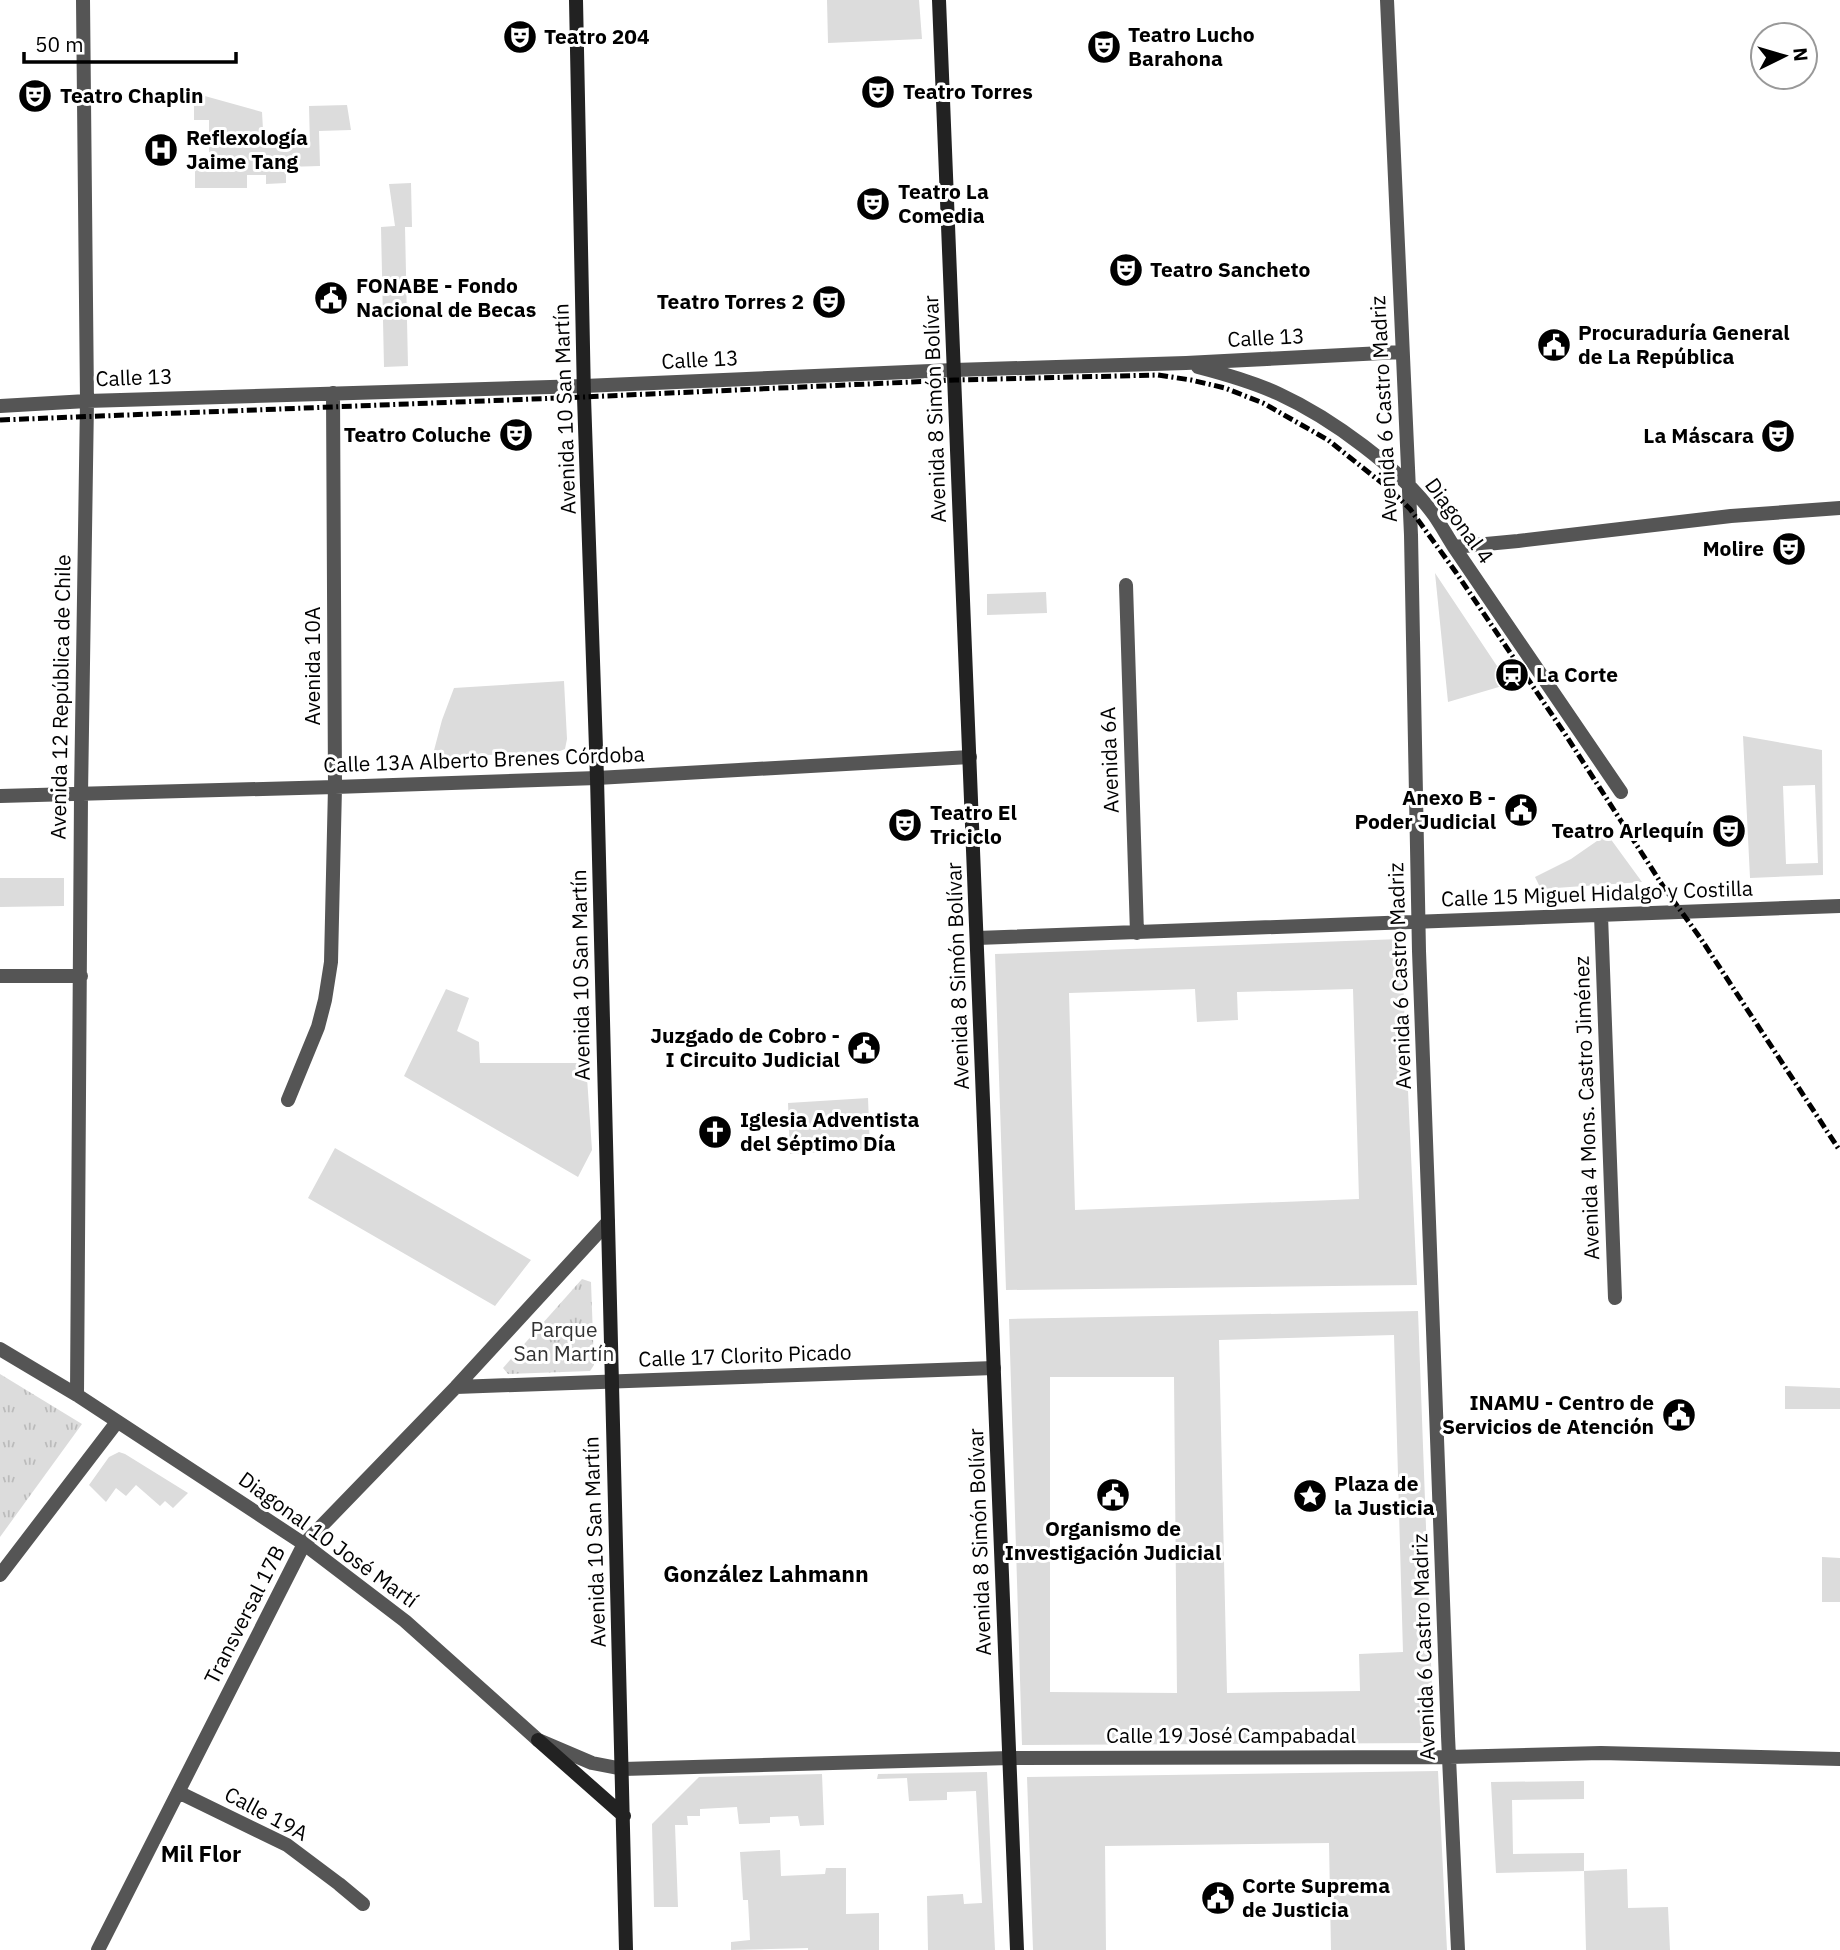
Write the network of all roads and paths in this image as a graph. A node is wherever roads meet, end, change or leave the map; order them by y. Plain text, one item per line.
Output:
1 (83, 0) edge
2 (576, 0) edge
3 (939, 0) edge
4 (1387, 0) edge
5 (1402, 352) junction
6 (1186, 363) junction
7 (954, 370) junction
8 (584, 386) junction
9 (333, 393) junction
10 (87, 401) junction
11 (0, 406) edge
12 (1409, 485) junction
13 (1840, 508) edge
14 (1454, 547) junction
15 (1126, 585) dead end
16 (970, 757) junction
17 (597, 778) junction
18 (335, 787) junction
19 (1621, 792) dead end
20 (81, 795) junction
21 (0, 796) edge
22 (1840, 906) edge
23 (1601, 915) junction
24 (1419, 921) junction
25 (1137, 933) junction
26 (977, 938) junction
27 (0, 976) edge
28 (81, 976) junction
29 (288, 1100) dead end
30 (608, 1222) junction
31 (1615, 1298) dead end
32 (0, 1349) edge
33 (994, 1368) junction
34 (612, 1382) junction
35 (456, 1387) junction
36 (77, 1395) junction
37 (117, 1422) junction
38 (304, 1544) junction
39 (0, 1575) edge
40 (538, 1740) junction
41 (1449, 1756) junction
42 (1010, 1758) junction
43 (1840, 1759) edge
44 (622, 1769) junction
45 (178, 1792) junction
46 (624, 1816) junction
47 (363, 1904) dead end
48 (98, 1950) edge
49 (626, 1950) edge
50 (1017, 1950) edge
51 (1458, 1950) edge

1 - 10 street, Avenida 12 República de Chile
2 - 8 street, Avenida 10 San Martín
3 - 7 street, Avenida 8 Simón Bolívar
4 - 5 street, Avenida 6 Castro Madriz
5 - 6 street, Calle 13
5 - 12 street, Avenida 6 Castro Madriz
6 - 7 street, Calle 13
6 - 12 street, Diagonal 4
7 - 8 street, Calle 13
7 - 16 street, Avenida 8 Simón Bolívar
8 - 9 street, Calle 13
8 - 17 street, Avenida 10 San Martín
9 - 10 street, Calle 13
9 - 18 street, Avenida 10A
10 - 11 street, Calle 13
10 - 20 street, Avenida 12 República de Chile
12 - 14 street, Diagonal 4
12 - 24 street, Avenida 6 Castro Madriz
13 - 14 street
14 - 19 street, Diagonal 4
15 - 25 street, Avenida 6A
16 - 17 street, Calle 13A Alberto Brenes Córdoba
16 - 26 street, Avenida 8 Simón Bolívar
17 - 18 street, Calle 13A Alberto Brenes Córdoba
17 - 30 street, Avenida 10 San Martín
18 - 20 street, Calle 13A Alberto Brenes Córdoba
18 - 29 street, Avenida 10A
20 - 21 street, Calle 13A Alberto Brenes Córdoba
20 - 28 street, Avenida 12 República de Chile
22 - 23 street, Calle 15 Miguel Hidalgo y Costilla
23 - 24 street, Calle 15 Miguel Hidalgo y Costilla
23 - 31 street, Avenida 4 Mons. Castro Jiménez
24 - 25 street, Calle 15 Miguel Hidalgo y Costilla
24 - 41 street, Avenida 6 Castro Madriz
25 - 26 street, Calle 15 Miguel Hidalgo y Costilla
26 - 33 street, Avenida 8 Simón Bolívar
27 - 28 street
28 - 36 street, Avenida 12 República de Chile
30 - 34 street, Avenida 10 San Martín
30 - 35 street, Transversal 17B
32 - 36 street, Diagonal 10 José Martí
33 - 34 street, Calle 17 Clorito Picado
33 - 42 street, Avenida 8 Simón Bolívar
34 - 35 street, Calle 17 Clorito Picado
34 - 44 street, Avenida 10 San Martín
35 - 38 street, Transversal 17B
36 - 37 street, Diagonal 10 José Martí
37 - 38 street, Diagonal 10 José Martí
37 - 39 street
38 - 40 street, Diagonal 10 José Martí
38 - 45 street, Transversal 17B
40 - 44 street, Diagonal 10 José Martí
40 - 46 street
41 - 42 street, Calle 19 José Campabadal
41 - 43 street, Calle 19 José Campabadal
41 - 51 street, Avenida 6 Castro Madriz
42 - 44 street, Calle 19 José Campabadal
42 - 50 street, Avenida 8 Simón Bolívar
44 - 46 street, Avenida 10 San Martín
45 - 47 street, Calle 19A
45 - 48 street, Transversal 17B
46 - 49 street, Avenida 10 San Martín

